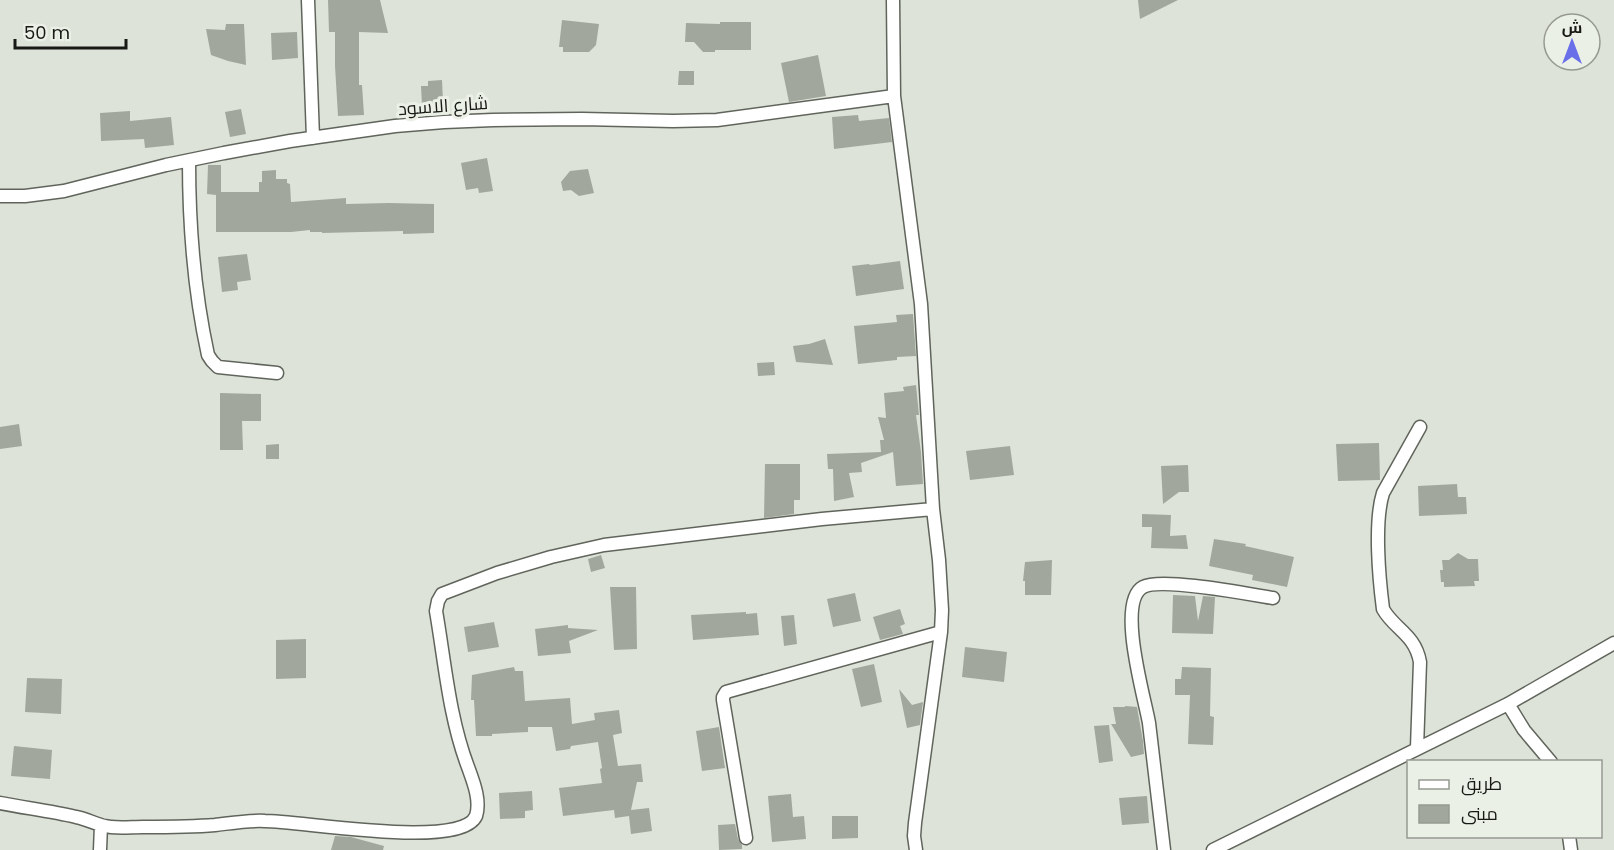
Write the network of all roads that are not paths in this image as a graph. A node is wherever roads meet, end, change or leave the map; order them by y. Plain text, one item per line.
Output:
1 (308, 0) edge
2 (893, 0) edge
3 (894, 96) junction
4 (313, 138) junction
5 (189, 161) junction
6 (0, 196) edge
7 (277, 373) dead end
8 (1420, 427) dead end
9 (933, 509) junction
10 (1273, 598) dead end
11 (941, 632) junction
12 (1614, 643) edge
13 (1508, 704) junction
14 (1417, 748) junction
15 (1550, 760) edge
16 (0, 803) edge
17 (100, 825) junction
18 (746, 838) dead end
19 (100, 850) edge
20 (916, 850) edge
21 (1164, 850) edge
22 (1213, 850) edge

1 - 4 street
2 - 3 street
3 - 4 street, شارع الاسود
3 - 9 street
4 - 5 street, شارع الاسود
5 - 6 street, شارع الاسود
5 - 7 street
8 - 14 street
9 - 11 street
9 - 17 street
10 - 21 street
11 - 18 street
11 - 20 street
12 - 13 street
13 - 14 street
13 - 15 street
14 - 22 street
16 - 17 street
17 - 19 street

